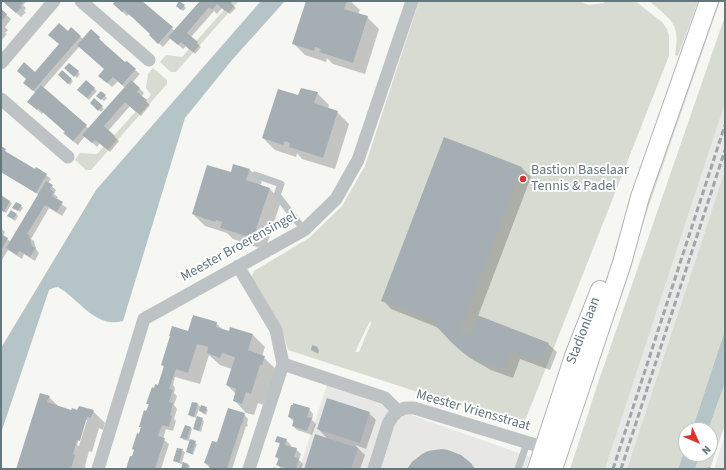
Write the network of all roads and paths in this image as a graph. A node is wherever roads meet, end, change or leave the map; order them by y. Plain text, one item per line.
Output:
1 (54, 1) edge
2 (81, 1) edge
3 (412, 1) edge
4 (709, 1) edge
5 (148, 60) dead end
6 (1, 63) edge
7 (1, 98) edge
8 (68, 157) dead end
9 (255, 175) dead end
10 (304, 230) junction
11 (238, 266) junction
12 (283, 364) junction
13 (398, 411) junction
14 (545, 453) edge
15 (98, 469) edge
16 (249, 469) edge
17 (374, 469) edge
18 (518, 469) edge
19 (537, 469) edge

1 - 6 street
2 - 5 street
3 - 10 street, Meester Broerensingel
4 - 14 main road, Stadionlaan
7 - 8 street
9 - 10 lane
10 - 11 street, Meester Broerensingel
11 - 12 street
11 - 15 street, Meester Broerensingel
12 - 13 street, Meester Vriensstraat
12 - 16 street
13 - 14 street, Meester Vriensstraat
13 - 17 street
14 - 18 lane
14 - 19 main road, Stadionlaan

